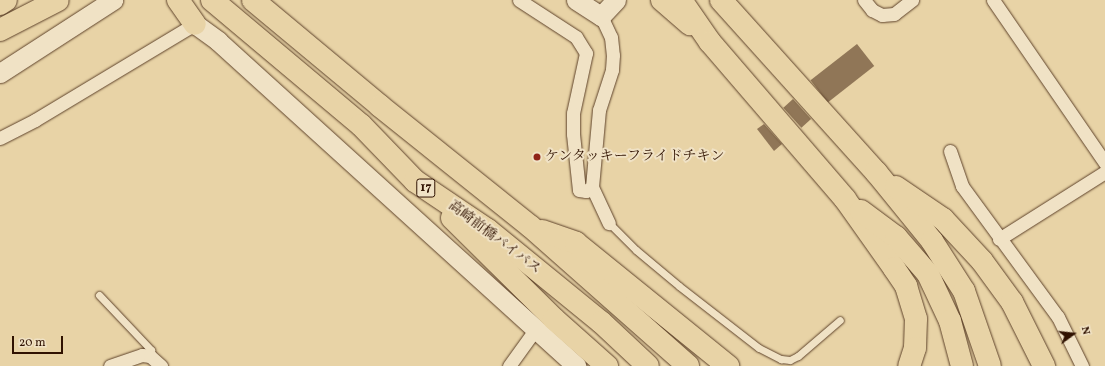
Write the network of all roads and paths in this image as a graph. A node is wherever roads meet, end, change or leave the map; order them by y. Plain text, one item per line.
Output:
1 (6, 0) edge
2 (58, 0) edge
3 (113, 0) edge
4 (178, 0) edge
5 (212, 0) edge
6 (519, 0) edge
7 (576, 0) edge
8 (616, 0) edge
9 (662, 0) edge
10 (681, 0) edge
11 (721, 0) edge
12 (731, 0) edge
13 (864, 0) edge
14 (912, 0) edge
15 (993, 0) edge
16 (259, 2) edge
17 (0, 4) edge
18 (601, 16) junction
19 (195, 24) junction
20 (749, 28) junction
21 (0, 30) edge
22 (710, 42) junction
23 (0, 73) edge
24 (0, 138) edge
25 (950, 151) dead end
26 (1105, 163) edge
27 (876, 172) junction
28 (1105, 172) edge
29 (415, 181) junction
30 (592, 187) junction
31 (845, 199) junction
32 (609, 223) joint
33 (530, 226) junction
34 (999, 238) junction
35 (99, 295) dead end
36 (840, 320) dead end
37 (535, 330) junction
38 (150, 356) junction
39 (110, 366) edge
40 (161, 366) edge
41 (509, 366) edge
42 (577, 366) edge
43 (607, 366) edge
44 (648, 366) edge
45 (688, 366) edge
46 (728, 366) edge
47 (910, 366) edge
48 (962, 366) edge
49 (990, 366) edge
50 (1044, 366) edge
51 (1082, 366) edge

1 - 17 highway
2 - 21 highway
3 - 23 street
4 - 19 highway
5 - 29 highway, 高崎前橋バイパス / 17
6 - 30 street
7 - 18 street
8 - 18 street
9 - 22 highway
10 - 22 highway
11 - 20 highway
12 - 20 highway
13 - 14 street
15 - 26 street
16 - 33 highway, 高崎前橋バイパス / 17
18 - 30 street
19 - 24 street
19 - 37 street
20 - 27 highway
22 - 31 highway
25 - 34 street
27 - 49 highway
27 - 50 highway
28 - 34 street
29 - 43 highway
29 - 44 highway, 高崎前橋バイパス / 17
30 - 32 street
31 - 47 highway
31 - 48 highway
32 - 36 lane
33 - 45 highway, 高崎前橋バイパス / 17
33 - 46 highway
34 - 51 street
35 - 38 lane
37 - 41 street
37 - 42 street
38 - 39 street
38 - 40 street

